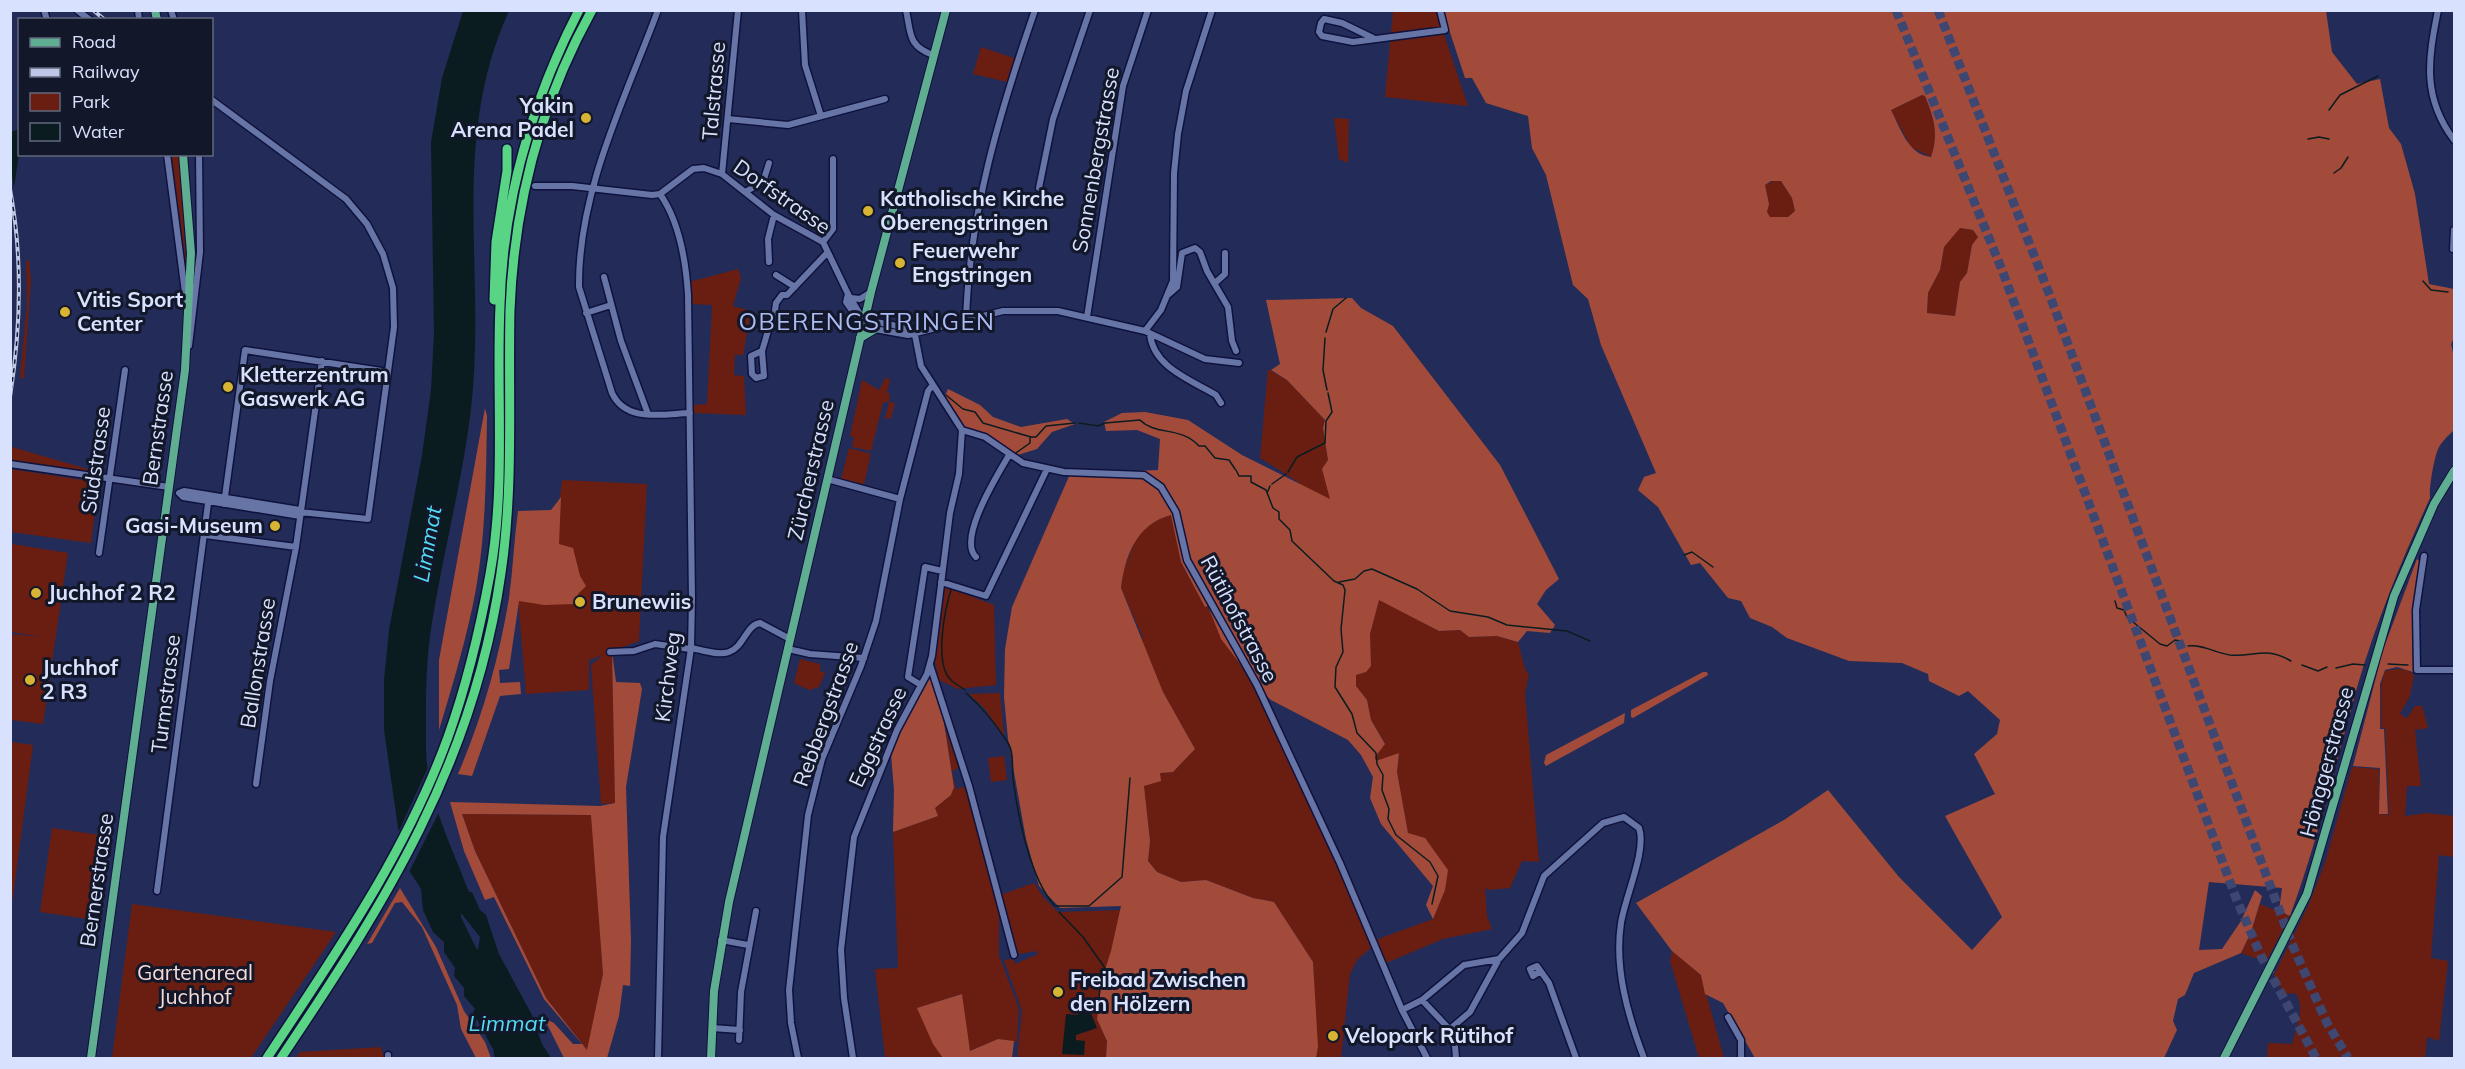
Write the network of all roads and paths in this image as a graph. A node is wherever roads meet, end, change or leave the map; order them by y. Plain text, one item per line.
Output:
1 (579, 10) edge
2 (592, 10) edge
3 (658, 10) edge
4 (738, 10) edge
5 (802, 10) edge
6 (906, 10) edge
7 (946, 10) edge
8 (1035, 10) edge
9 (1090, 10) edge
10 (1148, 10) edge
11 (1212, 10) edge
12 (1440, 10) edge
13 (2438, 10) edge
14 (1373, 38) junction
15 (933, 55) junction
16 (885, 99) dead end
17 (213, 101) edge
18 (821, 116) junction
19 (729, 118) junction
20 (2454, 140) edge
21 (507, 149) dead end
22 (166, 156) edge
23 (183, 156) edge
24 (199, 156) edge
25 (833, 159) dead end
26 (769, 163) dead end
27 (722, 174) junction
28 (535, 186) dead end
29 (592, 188) junction
30 (1039, 188) dead end
31 (745, 192) junction
32 (660, 194) junction
33 (774, 215) junction
34 (2454, 230) edge
35 (823, 242) junction
36 (2453, 249) dead end
37 (827, 253) junction
38 (1225, 253) dead end
39 (770, 262) dead end
40 (776, 275) dead end
41 (604, 277) dead end
42 (1215, 283) junction
43 (795, 287) junction
44 (871, 292) junction
45 (1169, 294) junction
46 (849, 296) junction
47 (611, 305) junction
48 (586, 313) junction
49 (1087, 316) junction
50 (966, 321) junction
51 (864, 322) junction
52 (875, 329) junction
53 (1148, 333) junction
54 (915, 335) junction
55 (860, 338) junction
56 (186, 348) junction
57 (762, 351) dead end
58 (1236, 351) dead end
59 (322, 361) junction
60 (1239, 363) dead end
61 (125, 370) dead end
62 (185, 370) junction
63 (388, 372) junction
64 (932, 387) junction
65 (1221, 403) dead end
66 (690, 413) junction
67 (648, 414) junction
68 (498, 422) junction
69 (962, 430) junction
70 (1009, 455) junction
71 (10, 464) edge
72 (1047, 469) junction
73 (2454, 471) edge
74 (110, 479) junction
75 (827, 479) junction
76 (169, 487) junction
77 (900, 499) junction
78 (225, 501) junction
79 (300, 513) junction
80 (204, 535) junction
81 (296, 547) junction
82 (99, 553) dead end
83 (2424, 556) dead end
84 (976, 557) dead end
85 (942, 571) junction
86 (941, 582) junction
87 (790, 639) junction
88 (691, 648) junction
89 (788, 649) junction
90 (610, 652) dead end
91 (864, 658) junction
92 (930, 665) junction
93 (2454, 670) edge
94 (921, 685) junction
95 (139, 706) joint
96 (256, 784) dead end
97 (157, 891) dead end
98 (756, 910) dead end
99 (721, 940) junction
100 (748, 945) junction
101 (1014, 955) dead end
102 (1499, 959) junction
103 (1539, 972) dead end
104 (1422, 1000) junction
105 (1402, 1010) junction
106 (1728, 1017) dead end
107 (711, 1028) junction
108 (1450, 1029) junction
109 (740, 1030) junction
110 (739, 1040) dead end
111 (91, 1059) edge
112 (267, 1059) edge
113 (281, 1059) edge
114 (658, 1059) edge
115 (711, 1059) edge
116 (798, 1059) edge
117 (853, 1059) edge
118 (1427, 1059) edge
119 (1456, 1059) edge
120 (1576, 1059) edge
121 (1644, 1059) edge
122 (1741, 1059) edge
123 (2224, 1059) edge

1 - 68 highway
2 - 113 highway
3 - 29 street
4 - 19 street, Talstrasse
5 - 18 street
6 - 15 street
7 - 15 main road, Zürcherstrasse
8 - 50 street
9 - 30 street
10 - 49 street, Sonnenbergstrasse
11 - 45 street
12 - 14 street
13 - 20 street
14 - 14 street
15 - 44 main road, Zürcherstrasse
16 - 18 street
17 - 63 street
18 - 19 street
19 - 27 street, Talstrasse
21 - 68 highway
22 - 56 street
23 - 56 main road, Bernstrasse
24 - 62 street
25 - 35 street
26 - 31 street
27 - 31 street, Dorfstrasse
27 - 32 street, Dorfstrasse
28 - 29 street
29 - 32 street
29 - 48 street
31 - 33 street, Dorfstrasse
32 - 66 street, Kirchweg
33 - 35 street, Dorfstrasse
33 - 39 street
34 - 36 street
35 - 37 street, Dorfstrasse
37 - 43 street
37 - 46 street, Dorfstrasse
38 - 42 street
40 - 43 street
41 - 47 street
42 - 45 street
42 - 58 street
43 - 57 street
44 - 46 street
44 - 51 main road, Zürcherstrasse
45 - 53 street
46 - 51 street, Dorfstrasse
47 - 48 street
47 - 67 street
48 - 67 street
49 - 50 street
49 - 53 street
50 - 54 street
51 - 52 street
51 - 54 street
51 - 55 main road, Zürcherstrasse
52 - 54 street
52 - 55 main road
53 - 60 street
53 - 65 street
54 - 64 street
55 - 75 main road, Zürcherstrasse
56 - 62 main road, Bernstrasse
59 - 63 street
59 - 78 street
59 - 79 street, Ballonstrasse
61 - 74 street, Südstrasse
62 - 76 main road, Bernstrasse
63 - 79 street, Turmstrasse
64 - 69 street
64 - 77 street, Rebbergstrasse
66 - 67 street
66 - 88 street, Kirchweg
68 - 112 highway
69 - 70 street, Rütihofstrasse
69 - 85 street, Eggstrasse
70 - 72 street, Rütihofstrasse
70 - 84 street
71 - 74 street
72 - 86 street
72 - 105 street, Rütihofstrasse
73 - 123 main road, Hönggerstrasse
74 - 76 street
74 - 82 street, Südstrasse
75 - 77 street
75 - 87 main road, Zürcherstrasse
76 - 95 main road, Bernstrasse
77 - 91 street, Rebbergstrasse
78 - 79 street, Turmstrasse
78 - 80 street, Turmstrasse
79 - 81 street, Ballonstrasse
80 - 81 street
80 - 97 street, Turmstrasse
81 - 96 street, Ballonstrasse
83 - 93 street
85 - 86 street, Eggstrasse
85 - 94 street
86 - 92 street, Eggstrasse
87 - 88 street
87 - 89 main road, Zürcherstrasse
88 - 90 street
88 - 114 street, Kirchweg
89 - 91 street
89 - 99 main road, Zürcherstrasse
91 - 116 street, Rebbergstrasse
92 - 94 street, Eggstrasse
92 - 101 street
94 - 117 street, Eggstrasse
95 - 111 main road, Bernerstrasse
98 - 100 street
99 - 100 street
99 - 107 main road, Zürcherstrasse
100 - 109 street
102 - 104 street
102 - 108 street
102 - 121 street
103 - 120 street
104 - 105 street
104 - 108 street
105 - 118 street, Rütihofstrasse
106 - 122 street
107 - 109 street
107 - 115 main road, Zürcherstrasse
108 - 119 street
109 - 110 street

